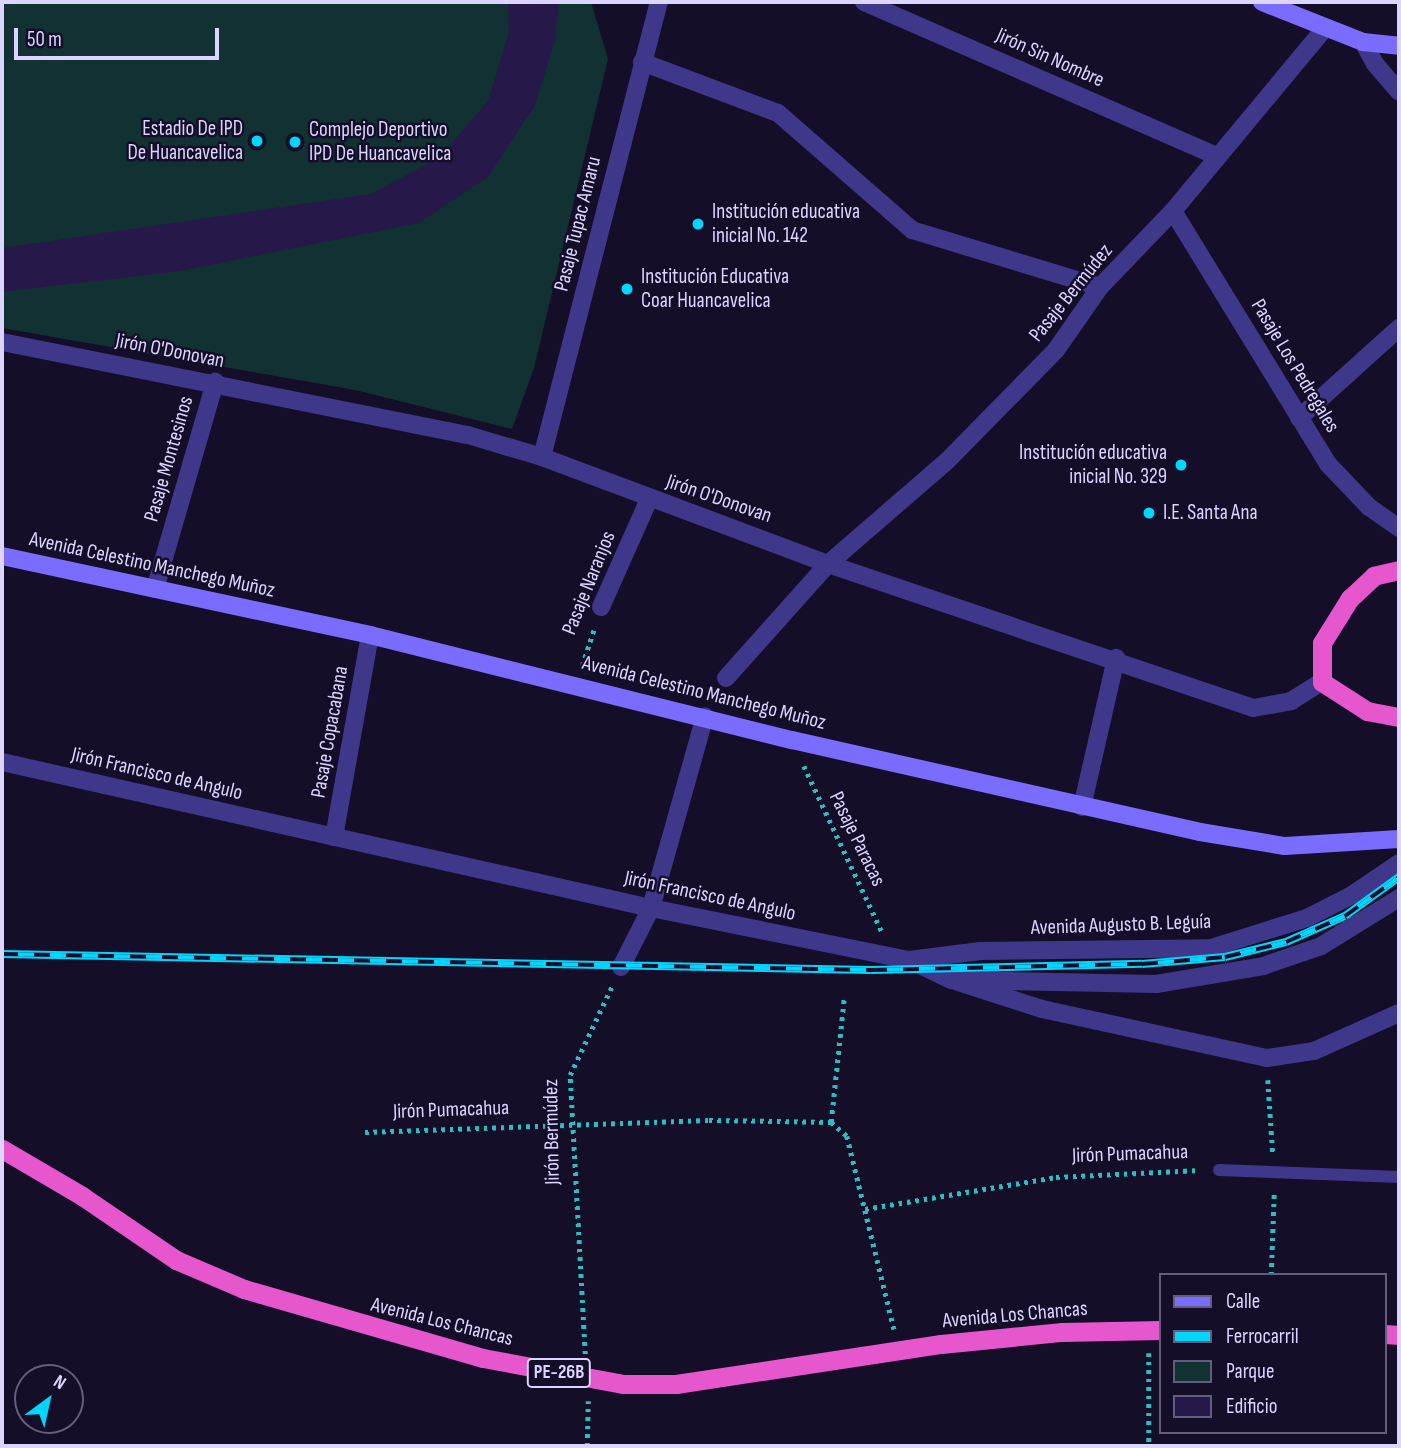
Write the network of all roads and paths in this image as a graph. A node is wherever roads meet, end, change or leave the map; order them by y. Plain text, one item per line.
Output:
1 (659, 2) edge
2 (864, 2) edge
3 (1262, 2) edge
4 (1325, 28) junction
5 (1363, 42) junction
6 (1399, 46) edge
7 (642, 62) junction
8 (1399, 92) edge
9 (1218, 156) junction
10 (1173, 211) junction
11 (1100, 287) junction
12 (1399, 328) edge
13 (2, 342) edge
14 (215, 382) junction
15 (1299, 418) junction
16 (542, 457) junction
17 (649, 499) junction
18 (1399, 528) edge
19 (2, 556) edge
20 (828, 564) junction
21 (1399, 570) edge
22 (155, 589) junction
23 (601, 607) joint
24 (370, 635) junction
25 (1116, 658) junction
26 (726, 678) dead end
27 (1322, 682) junction
28 (575, 685) junction
29 (705, 716) junction
30 (1399, 717) edge
31 (792, 740) junction
32 (2, 762) edge
33 (1082, 807) junction
34 (334, 837) junction
35 (1399, 839) edge
36 (1399, 863) edge
37 (1399, 898) edge
38 (651, 908) junction
39 (885, 956) junction
40 (908, 960) junction
41 (621, 967) joint
42 (951, 980) junction
43 (844, 999) dead end
44 (1399, 1013) edge
45 (831, 1122) junction
46 (572, 1126) junction
47 (365, 1132) dead end
48 (2, 1149) edge
49 (1219, 1170) joint
50 (1399, 1177) edge
51 (865, 1209) junction
52 (1155, 1330) edge
53 (898, 1352) junction
54 (588, 1378) junction
55 (587, 1446) edge
56 (1149, 1446) edge

1 - 7 street, Pasaje Tupac Amaru
2 - 9 street, Jirón Sin Nombre
3 - 4 main road
4 - 5 main road
4 - 9 street, Pasaje Bermúdez
5 - 6 main road
5 - 8 street
7 - 11 street
7 - 16 street, Pasaje Tupac Amaru
9 - 10 street, Pasaje Bermúdez
10 - 11 street, Pasaje Bermúdez
10 - 15 street, Pasaje Los Pedregales
11 - 20 street, Pasaje Bermúdez
12 - 15 street
13 - 14 street, Jirón O'Donovan
14 - 16 street, Jirón O'Donovan
14 - 22 street, Pasaje Montesinos
15 - 18 street, Pasaje Los Pedregales
16 - 17 street, Jirón O'Donovan
17 - 20 street, Jirón O'Donovan
17 - 23 street, Pasaje Naranjos
19 - 22 main road, Avenida Celestino Manchego Muñoz
20 - 25 street, Jirón O'Donovan
20 - 26 street
21 - 27 highway
22 - 24 main road, Avenida Celestino Manchego Muñoz
23 - 28 path, Pasaje Naranjos
24 - 28 main road, Avenida Celestino Manchego Muñoz
24 - 34 street, Pasaje Copacabana
25 - 27 street, Jirón O'Donovan
25 - 33 street
27 - 30 highway
28 - 29 main road, Avenida Celestino Manchego Muñoz
29 - 31 main road, Avenida Celestino Manchego Muñoz
29 - 38 street
31 - 33 main road, Avenida Celestino Manchego Muñoz
31 - 39 path, Pasaje Paracas
32 - 34 street, Jirón Francisco de Angulo
33 - 35 main road, Avenida Celestino Manchego Muñoz
34 - 38 street, Jirón Francisco de Angulo
36 - 40 street, Avenida Augusto B. Leguía
37 - 42 street
38 - 39 street, Jirón Francisco de Angulo
38 - 41 street
39 - 40 street, Jirón Francisco de Angulo
40 - 42 street, Jirón Francisco de Angulo
41 - 46 path, Jirón Bermúdez
42 - 44 street, Jirón Francisco de Angulo
43 - 45 path
45 - 46 path, Jirón Pumacahua
45 - 51 path
46 - 47 path, Jirón Pumacahua
46 - 54 path, Jirón Bermúdez
48 - 54 highway, Avenida Los Chancas / PE-26B
49 - 50 lane, Jirón Pumacahua
49 - 51 path, Jirón Pumacahua
51 - 53 path
52 - 53 highway, Avenida Los Chancas / PE-26B
52 - 56 path
53 - 54 highway, Avenida Los Chancas / PE-26B
54 - 55 path, Jirón Bermúdez

